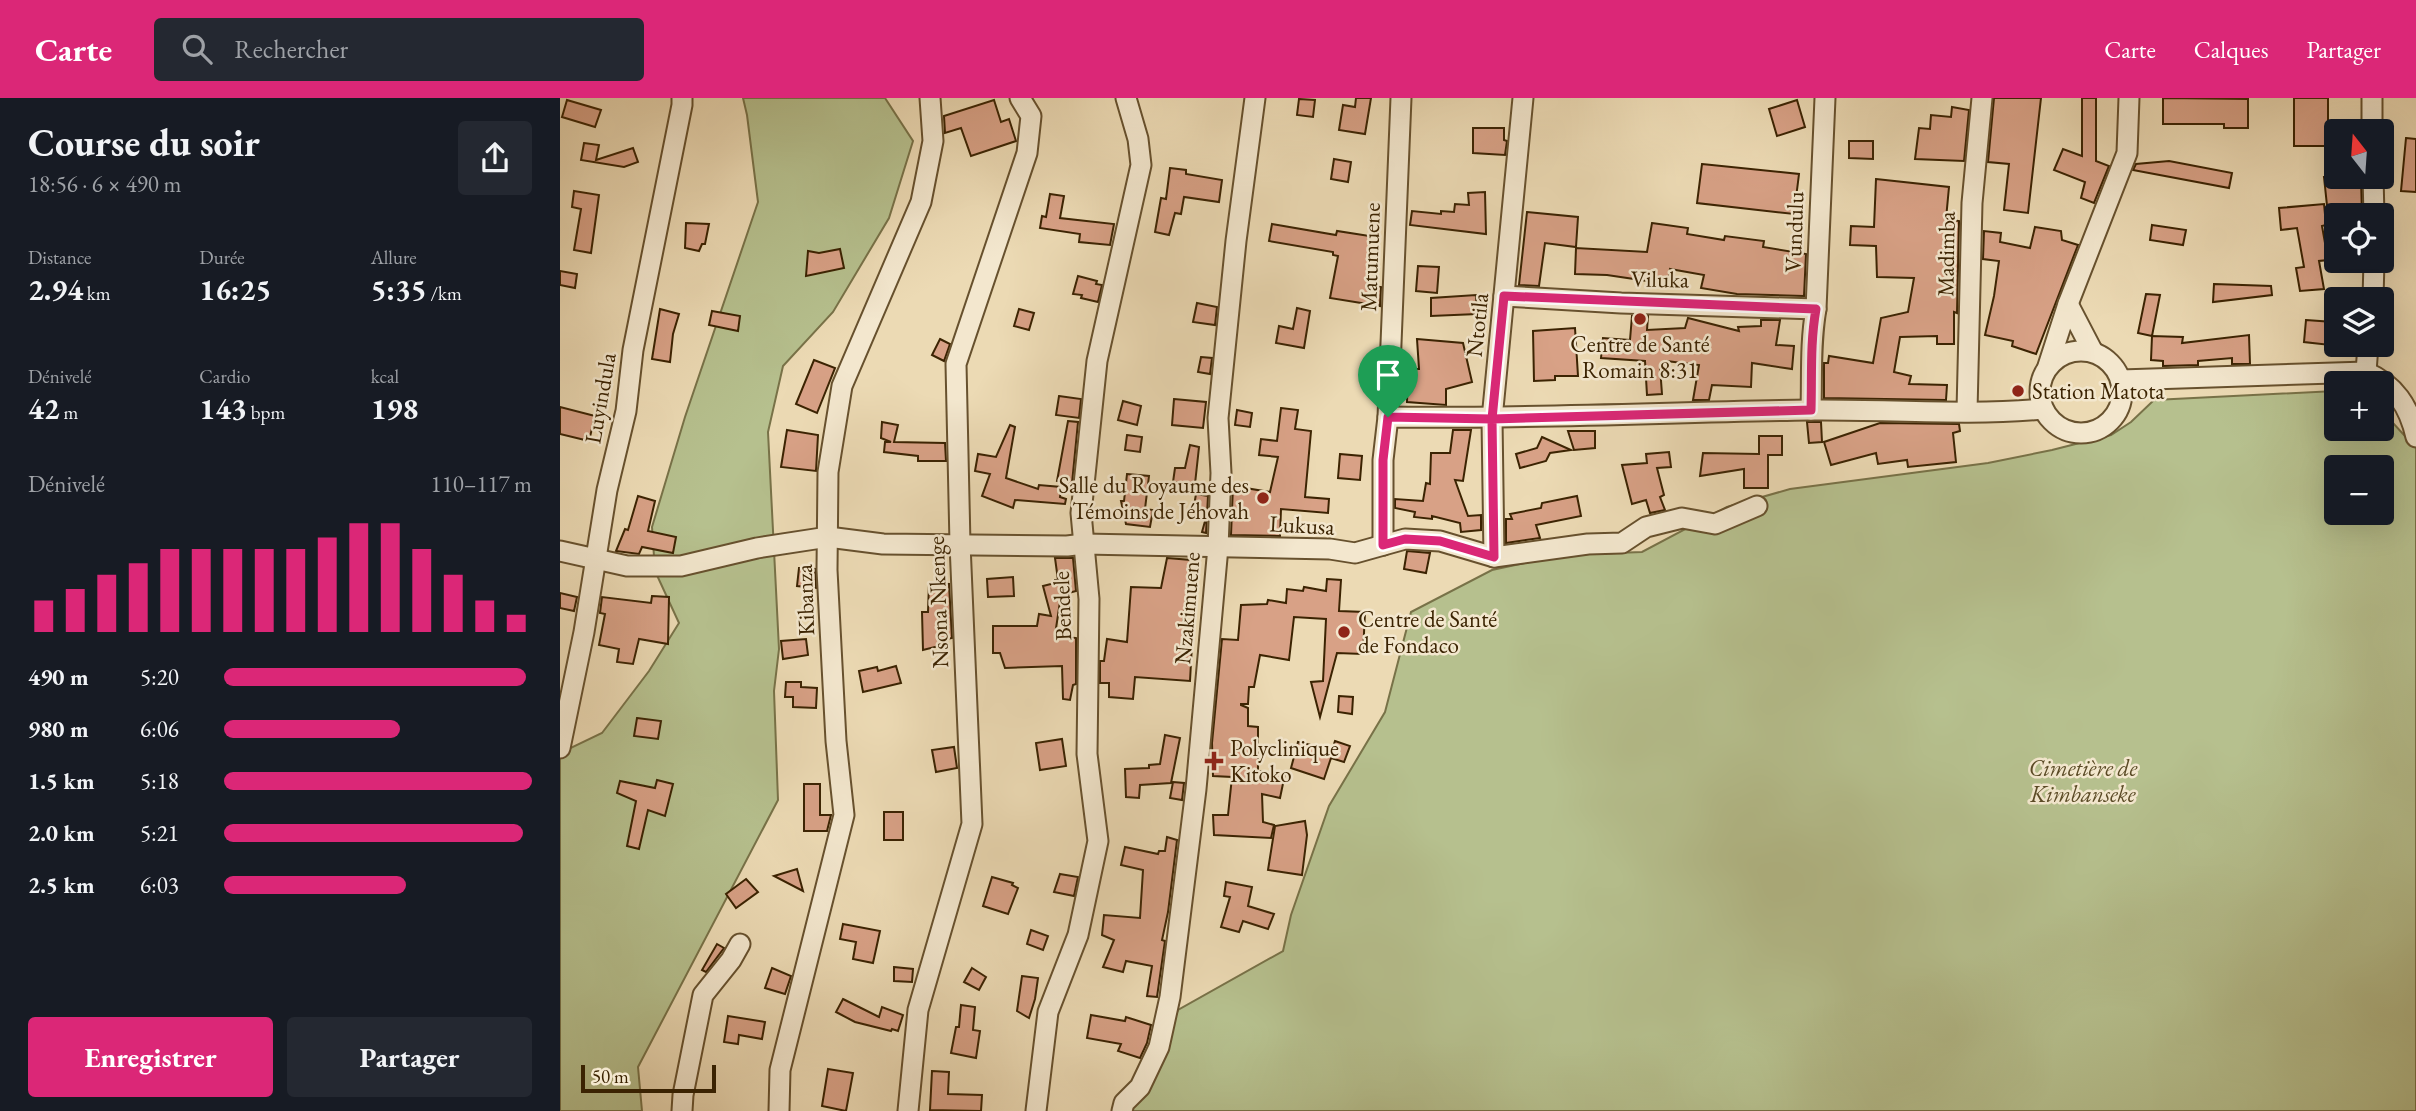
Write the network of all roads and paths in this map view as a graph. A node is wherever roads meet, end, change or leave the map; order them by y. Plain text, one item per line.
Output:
1 (682, 98) edge
2 (930, 98) edge
3 (1020, 98) edge
4 (1126, 98) edge
5 (1255, 98) edge
6 (1401, 98) edge
7 (1523, 98) edge
8 (1825, 98) edge
9 (1982, 98) edge
10 (2129, 98) edge
11 (2372, 98) edge
12 (2372, 119) edge
13 (1504, 296) junction
14 (2068, 304) junction
15 (1816, 309) junction
16 (2093, 352) junction
17 (2048, 366) junction
18 (2324, 373) edge
19 (2121, 380) junction
20 (2394, 392) edge
21 (2043, 409) junction
22 (1811, 410) junction
23 (1967, 411) junction
24 (1388, 417) junction
25 (1492, 419) junction
26 (2416, 437) edge
27 (1757, 506) dead end
28 (828, 537) junction
29 (960, 544) junction
30 (1084, 544) junction
31 (1383, 545) junction
32 (1218, 547) junction
33 (560, 551) edge
34 (1494, 557) junction
35 (596, 559) junction
36 (560, 748) edge
37 (740, 944) dead end
38 (682, 1111) edge
39 (779, 1111) edge
40 (908, 1111) edge
41 (1036, 1111) edge
42 (1122, 1111) edge

1 - 35 street, Luyindula
2 - 28 street, Kibanza
3 - 29 street, Nsona Nkenge
4 - 30 street, Bendele
5 - 32 street, Nzakimuene
6 - 24 street, Matumuene
7 - 13 street, Ntotila
8 - 15 street, Vundulu
9 - 23 street, Madimba
10 - 14 street
11 - 12 street
13 - 15 street, Viluka
13 - 25 street, Ntotila
14 - 16 street
14 - 17 street
15 - 22 street, Vundulu
16 - 17 street
16 - 19 street
17 - 21 street
18 - 19 street
19 - 21 street
20 - 26 street
21 - 23 street
22 - 23 street
22 - 25 street
24 - 25 street
24 - 31 street, Matumuene
25 - 34 street, Ntotila
27 - 34 street
28 - 29 street, Lukusa
28 - 35 street, Lukusa
28 - 39 street, Kibanza
29 - 30 street, Lukusa
29 - 40 street, Nsona Nkenge
30 - 32 street, Lukusa
30 - 41 street, Bendele
31 - 32 street, Lukusa
31 - 34 street, Lukusa
32 - 42 street, Nzakimuene
33 - 35 street, Lukusa
35 - 36 street, Luyindula
37 - 38 street

